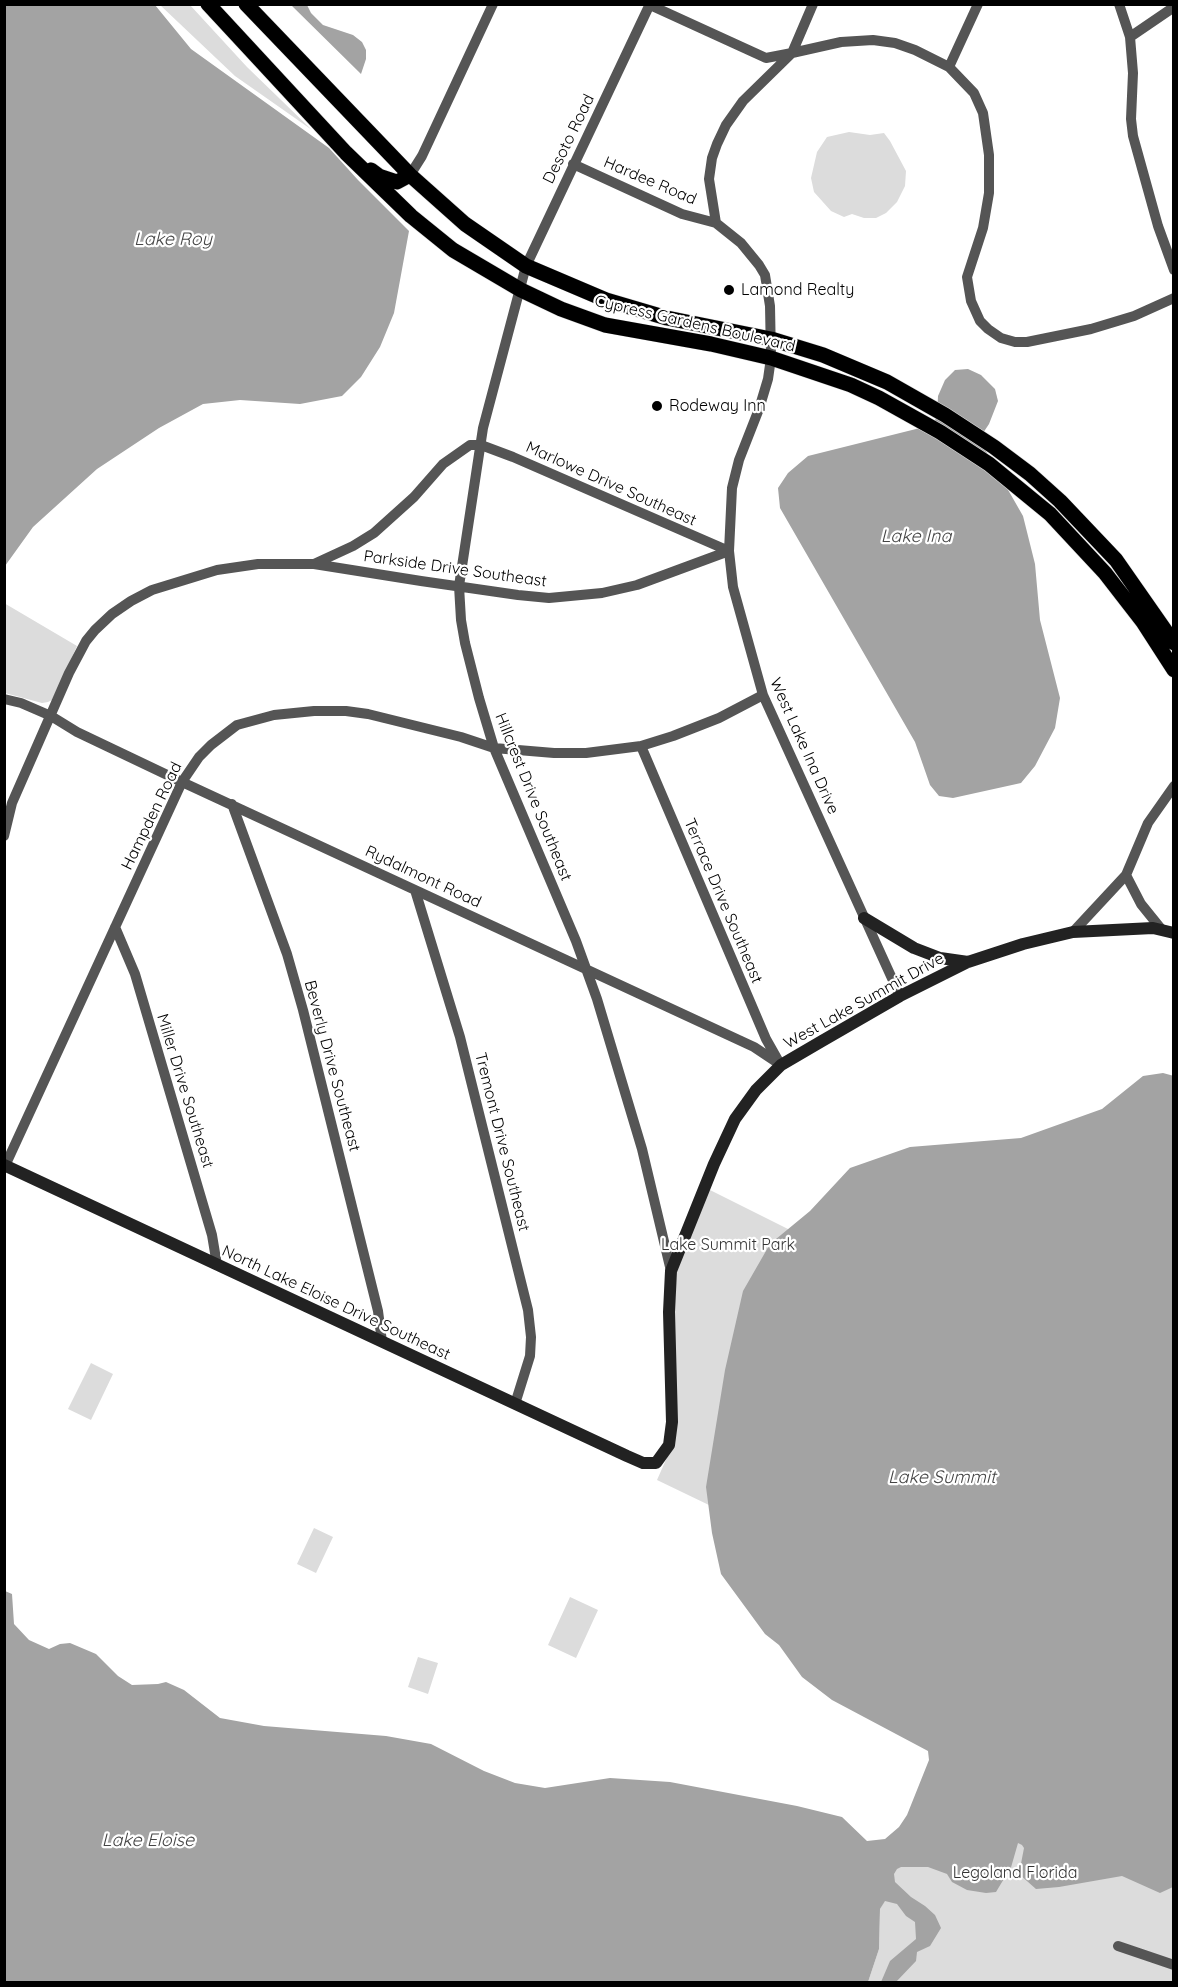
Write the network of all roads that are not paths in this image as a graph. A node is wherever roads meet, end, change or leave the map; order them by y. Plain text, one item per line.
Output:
1 (208, 4) edge
2 (246, 4) edge
3 (493, 4) edge
4 (813, 4) edge
5 (978, 4) edge
6 (1119, 4) edge
7 (650, 5) edge
8 (1173, 7) edge
9 (1130, 36) junction
10 (792, 53) junction
11 (949, 67) junction
12 (346, 153) junction
13 (573, 164) junction
14 (410, 176) junction
15 (716, 223) junction
16 (526, 266) junction
17 (1173, 270) edge
18 (521, 290) junction
19 (1173, 298) edge
20 (771, 339) junction
21 (771, 358) junction
22 (481, 445) junction
23 (729, 551) junction
24 (314, 564) junction
25 (459, 586) junction
26 (1173, 643) edge
27 (1173, 670) edge
28 (763, 695) junction
29 (4, 699) edge
30 (51, 716) junction
31 (641, 746) junction
32 (494, 748) junction
33 (182, 782) junction
34 (1173, 786) edge
35 (232, 804) junction
36 (4, 836) edge
37 (1126, 875) junction
38 (415, 890) junction
39 (864, 918) junction
40 (115, 927) junction
41 (1168, 931) edge
42 (1073, 932) junction
43 (968, 962) junction
44 (586, 969) junction
45 (900, 996) junction
46 (781, 1065) junction
47 (5, 1165) edge
48 (217, 1265) junction
49 (671, 1271) junction
50 (382, 1342) junction
51 (515, 1404) junction
52 (656, 1463) joint
53 (1118, 1946) dead end
54 (1173, 1965) edge

1 - 12 main road, Cypress Gardens Boulevard
2 - 14 main road, Cypress Gardens Boulevard
3 - 14 street
4 - 10 street
5 - 11 street
6 - 9 street
7 - 10 street
7 - 13 street, Desoto Road
8 - 9 street
9 - 17 street
10 - 11 street
10 - 15 street
11 - 19 street
12 - 14 main road
12 - 18 main road, Cypress Gardens Boulevard
13 - 15 street, Hardee Road
13 - 16 street, Desoto Road
14 - 16 main road, Cypress Gardens Boulevard
15 - 20 street, West Lake Ina Drive
16 - 18 street, Desoto Road
16 - 20 main road, Cypress Gardens Boulevard
18 - 21 main road, Cypress Gardens Boulevard
18 - 22 street, Hillcrest Drive Southeast
20 - 21 street, West Lake Ina Drive
20 - 26 main road, Cypress Gardens Boulevard
21 - 23 street, West Lake Ina Drive
21 - 27 main road, Cypress Gardens Boulevard
22 - 23 street, Marlowe Drive Southeast
22 - 24 street
22 - 25 street, Hillcrest Drive Southeast
23 - 25 street, Parkside Drive Southeast
23 - 28 street, West Lake Ina Drive
24 - 25 street, Parkside Drive Southeast
24 - 30 street, Parkside Drive Southeast
25 - 32 street, Hillcrest Drive Southeast
28 - 31 street, Hampden Road
28 - 39 street, West Lake Ina Drive
29 - 30 street, Rydalmont Road
30 - 33 street, Rydalmont Road
30 - 36 street, Parkside Drive Southeast
31 - 32 street, Hampden Road
31 - 46 street, Terrace Drive Southeast
32 - 33 street, Hampden Road
32 - 44 street, Hillcrest Drive Southeast
33 - 35 street, Rydalmont Road
33 - 40 street, Hampden Road
34 - 37 street
35 - 38 street, Rydalmont Road
35 - 50 street, Beverly Drive Southeast
37 - 41 street
37 - 42 street
38 - 44 street, Rydalmont Road
38 - 51 street, Tremont Drive Southeast
39 - 43 street
39 - 45 street, West Lake Ina Drive
40 - 47 street, Hampden Road
40 - 48 street, Miller Drive Southeast
41 - 42 street, West Lake Summit Drive
42 - 43 street, West Lake Summit Drive
43 - 45 street, West Lake Summit Drive
44 - 46 street, Rydalmont Road
44 - 49 street, Hillcrest Drive Southeast
45 - 46 street, West Lake Summit Drive
46 - 49 street, West Lake Summit Drive
47 - 48 street, North Lake Eloise Drive Southeast
48 - 50 street, North Lake Eloise Drive Southeast
49 - 52 street, West Lake Summit Drive
50 - 51 street, North Lake Eloise Drive Southeast
51 - 52 street, North Lake Eloise Drive Southeast
53 - 54 street

